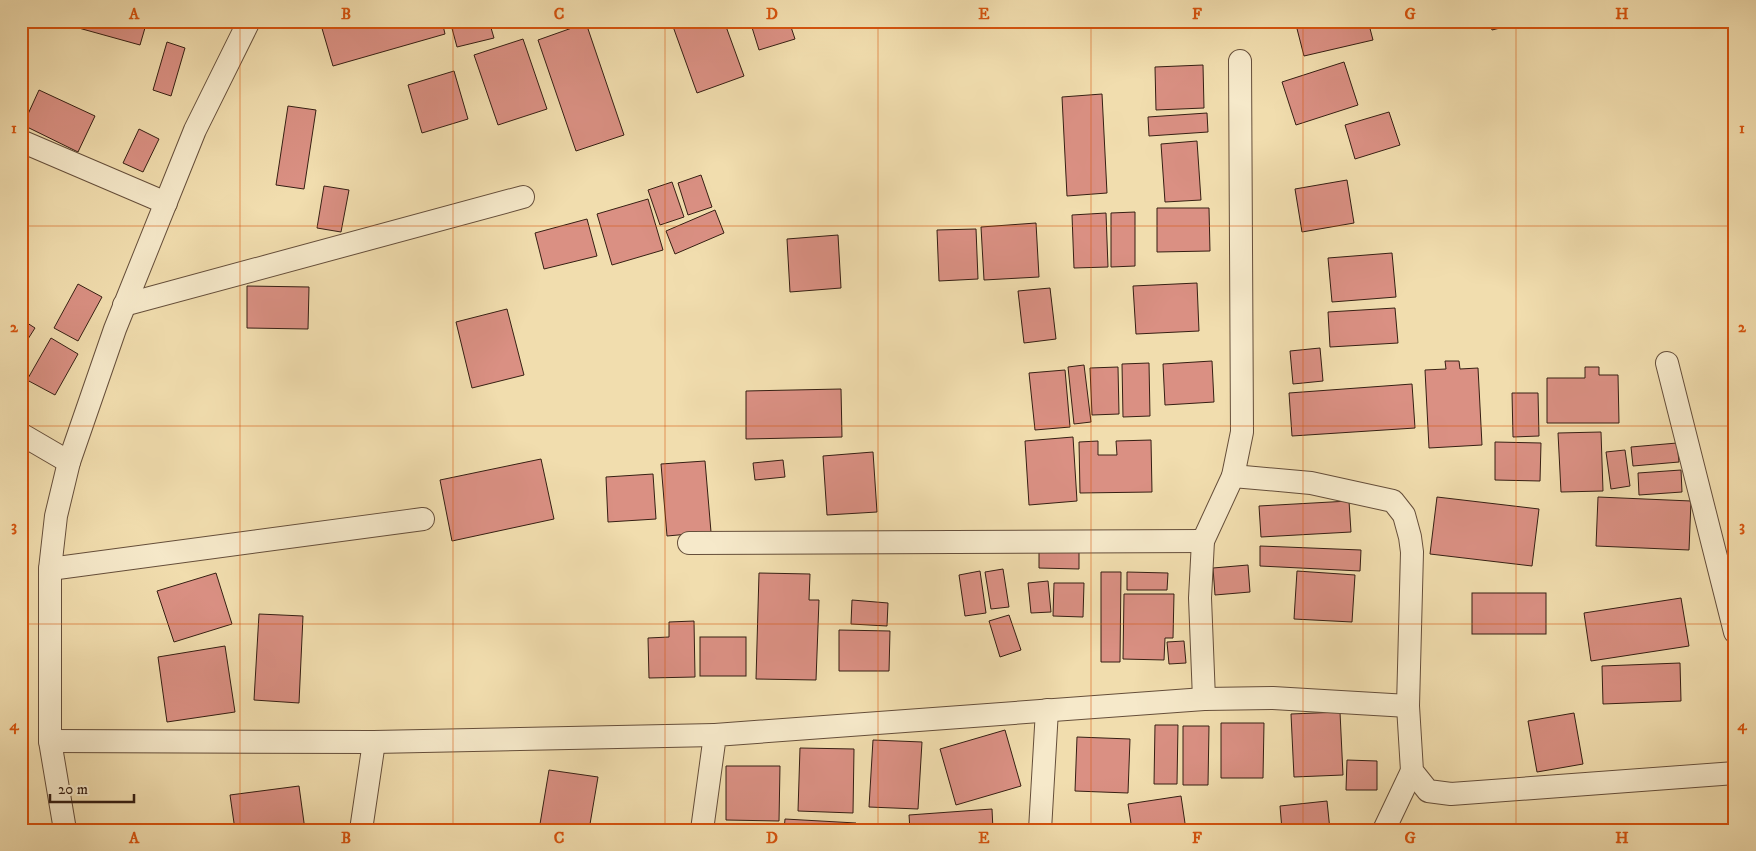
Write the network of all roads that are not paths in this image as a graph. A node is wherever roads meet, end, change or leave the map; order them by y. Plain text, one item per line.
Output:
1 (249, 21) edge
2 (1240, 61) dead end
3 (21, 141) edge
4 (523, 197) dead end
5 (166, 203) junction
6 (124, 305) junction
7 (1667, 363) dead end
8 (21, 434) edge
9 (69, 462) junction
10 (1233, 476) junction
11 (423, 520) dead end
12 (1203, 541) junction
13 (689, 543) dead end
14 (50, 569) junction
15 (1735, 632) edge
16 (1204, 699) junction
17 (1408, 706) junction
18 (1047, 710) junction
19 (715, 735) junction
20 (50, 741) junction
21 (374, 742) junction
22 (1412, 771) junction
23 (1735, 773) edge
24 (64, 830) edge
25 (361, 830) edge
26 (702, 830) edge
27 (1040, 830) edge
28 (1384, 830) edge

1 - 5 street
2 - 10 street
3 - 5 street
4 - 6 street
5 - 6 street
6 - 9 street
7 - 15 street
8 - 9 street
9 - 14 street
10 - 12 street
10 - 17 street
11 - 14 street
12 - 13 street
12 - 16 street
14 - 20 street
16 - 17 street
16 - 18 street
17 - 22 street
18 - 19 street
18 - 27 street
19 - 21 street
19 - 26 street
20 - 21 street
20 - 24 street
21 - 25 street
22 - 23 street
22 - 28 street

